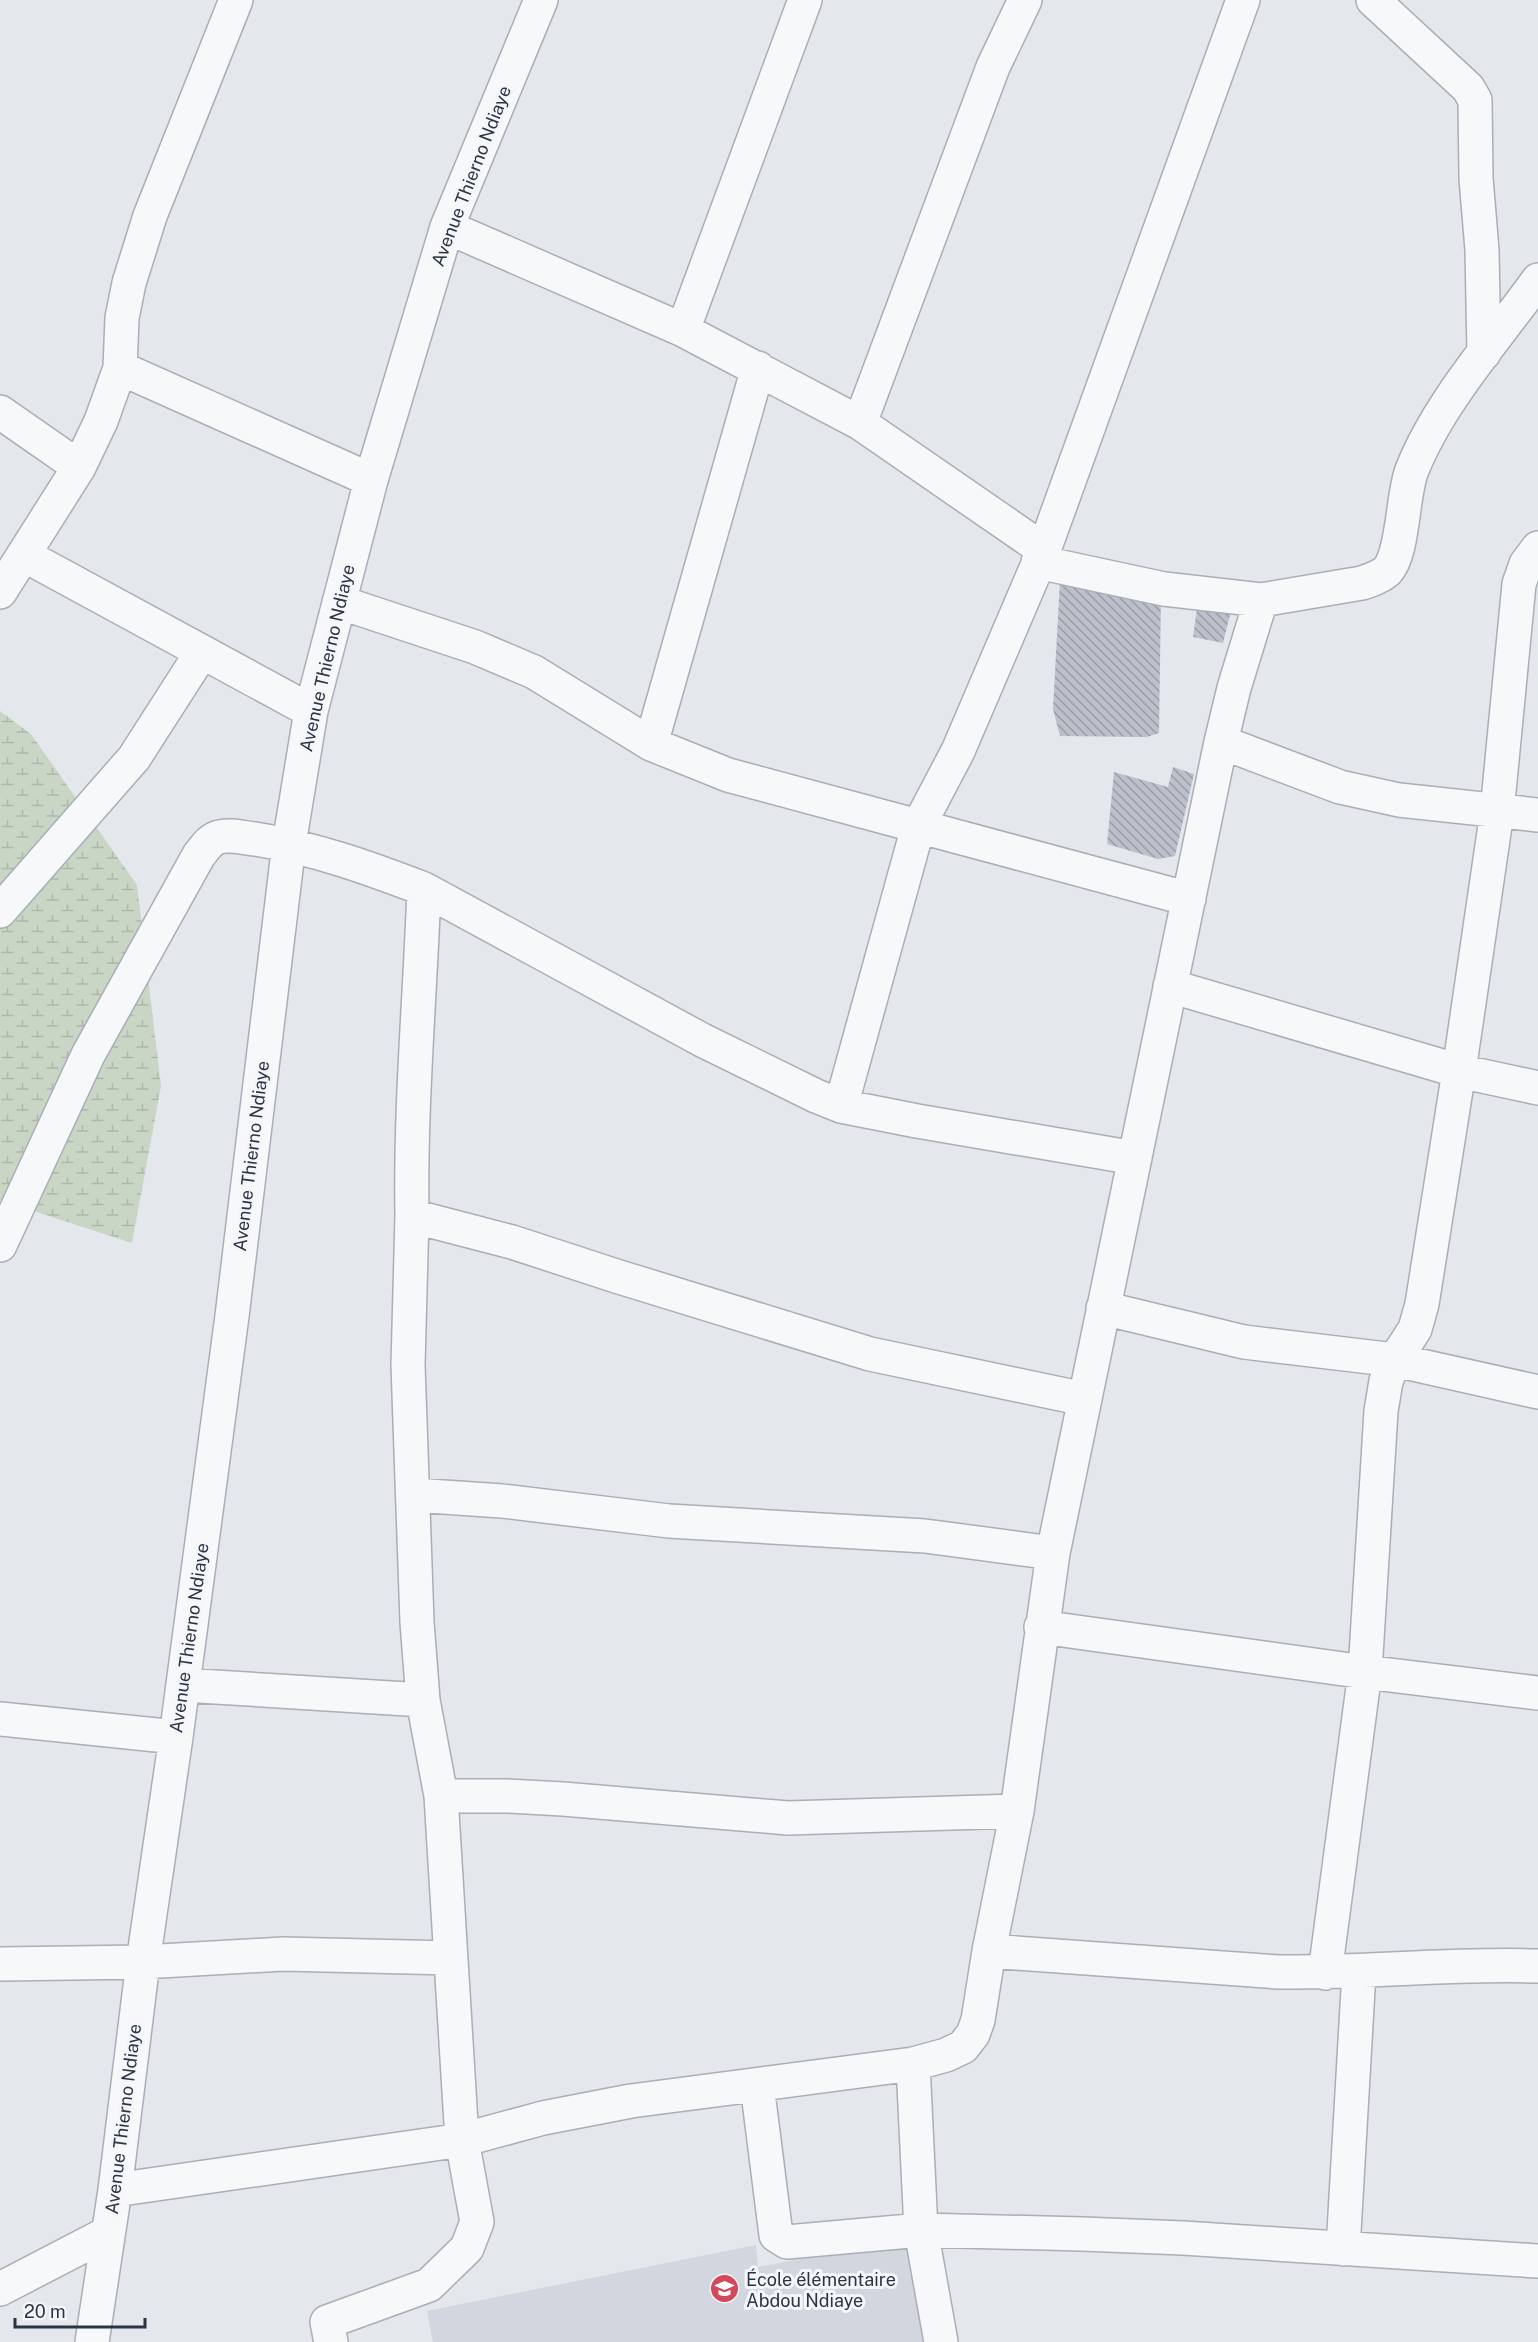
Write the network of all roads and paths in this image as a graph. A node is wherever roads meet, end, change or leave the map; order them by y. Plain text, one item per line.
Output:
1 (236, 0) edge
2 (541, 0) edge
3 (805, 0) edge
4 (1025, 0) edge
5 (1243, 0) edge
6 (1373, 0) edge
7 (447, 227) junction
8 (1538, 280) edge
9 (683, 330) junction
10 (1484, 352) junction
11 (120, 368) junction
12 (758, 368) junction
13 (0, 412) edge
14 (861, 423) junction
15 (79, 467) junction
16 (372, 480) junction
17 (1538, 548) edge
18 (24, 555) junction
19 (1041, 556) junction
20 (0, 592) edge
21 (1261, 600) junction
22 (339, 602) junction
23 (202, 652) junction
24 (310, 711) junction
25 (1221, 742) junction
26 (651, 744) junction
27 (1497, 812) junction
28 (1538, 815) edge
29 (918, 827) junction
30 (289, 844) junction
31 (424, 889) junction
32 (1189, 899) junction
33 (0, 910) edge
34 (1170, 986) junction
35 (1460, 1071) junction
36 (1538, 1088) edge
37 (842, 1106) junction
38 (1135, 1158) junction
39 (412, 1216) junction
40 (0, 1245) edge
41 (1103, 1308) junction
42 (1395, 1360) junction
43 (1538, 1392) edge
44 (1084, 1399) junction
45 (414, 1495) junction
46 (1053, 1552) junction
47 (1041, 1627) junction
48 (1365, 1672) junction
49 (183, 1685) junction
50 (1538, 1694) edge
51 (423, 1700) junction
52 (0, 1719) edge
53 (176, 1737) junction
54 (441, 1796) junction
55 (1017, 1811) junction
56 (989, 1951) junction
57 (451, 1958) junction
58 (143, 1962) junction
59 (0, 1964) edge
60 (1538, 1966) edge
61 (1359, 1972) junction
62 (1325, 1973) junction
63 (913, 2064) junction
64 (757, 2085) junction
65 (462, 2140) junction
66 (115, 2190) junction
67 (921, 2230) junction
68 (108, 2233) junction
69 (1343, 2249) junction
70 (1538, 2261) edge
71 (0, 2289) edge
72 (92, 2342) edge
73 (331, 2342) edge
74 (941, 2342) edge

1 - 11 street
2 - 7 street, Avenue Thierno Ndiaye
3 - 9 street
4 - 14 street
5 - 19 street
6 - 10 street
7 - 9 street
7 - 16 street, Avenue Thierno Ndiaye
8 - 10 street
9 - 12 street
10 - 21 street
11 - 15 street
11 - 16 street
12 - 14 street
12 - 26 street
13 - 15 street
14 - 19 street
15 - 18 street
16 - 22 street, Avenue Thierno Ndiaye
17 - 27 street
18 - 20 street
18 - 23 street
19 - 21 street
19 - 29 street
21 - 25 street
22 - 24 street, Avenue Thierno Ndiaye
22 - 26 street
23 - 24 street
23 - 33 street
24 - 30 street, Avenue Thierno Ndiaye
25 - 27 street
25 - 32 street
26 - 29 street
27 - 28 street
27 - 35 street
29 - 32 street
29 - 37 street
30 - 31 street
30 - 40 street
30 - 49 street, Avenue Thierno Ndiaye
31 - 37 street
31 - 39 street
32 - 34 street
34 - 35 street
34 - 38 street
35 - 36 street
35 - 42 street
37 - 38 street
38 - 41 street
39 - 44 street
39 - 45 street
41 - 42 street
41 - 44 street
42 - 43 street
42 - 48 street
44 - 46 street
45 - 46 street
45 - 51 street
46 - 47 street
47 - 48 street
47 - 55 street
48 - 50 street
48 - 62 street
49 - 51 street
49 - 53 street, Avenue Thierno Ndiaye
51 - 54 street
52 - 53 street
53 - 58 street, Avenue Thierno Ndiaye
54 - 55 street
54 - 57 street
55 - 56 street
56 - 62 street
56 - 63 street
57 - 58 street
57 - 65 street
58 - 59 street
58 - 66 street, Avenue Thierno Ndiaye
60 - 61 street
61 - 62 street
61 - 69 street
63 - 64 street
63 - 67 street
64 - 65 street
64 - 67 street
65 - 66 street
65 - 73 street
66 - 68 street, Avenue Thierno Ndiaye
67 - 69 street
67 - 74 street
68 - 71 street
68 - 72 street, Avenue Thierno Ndiaye
69 - 70 street

